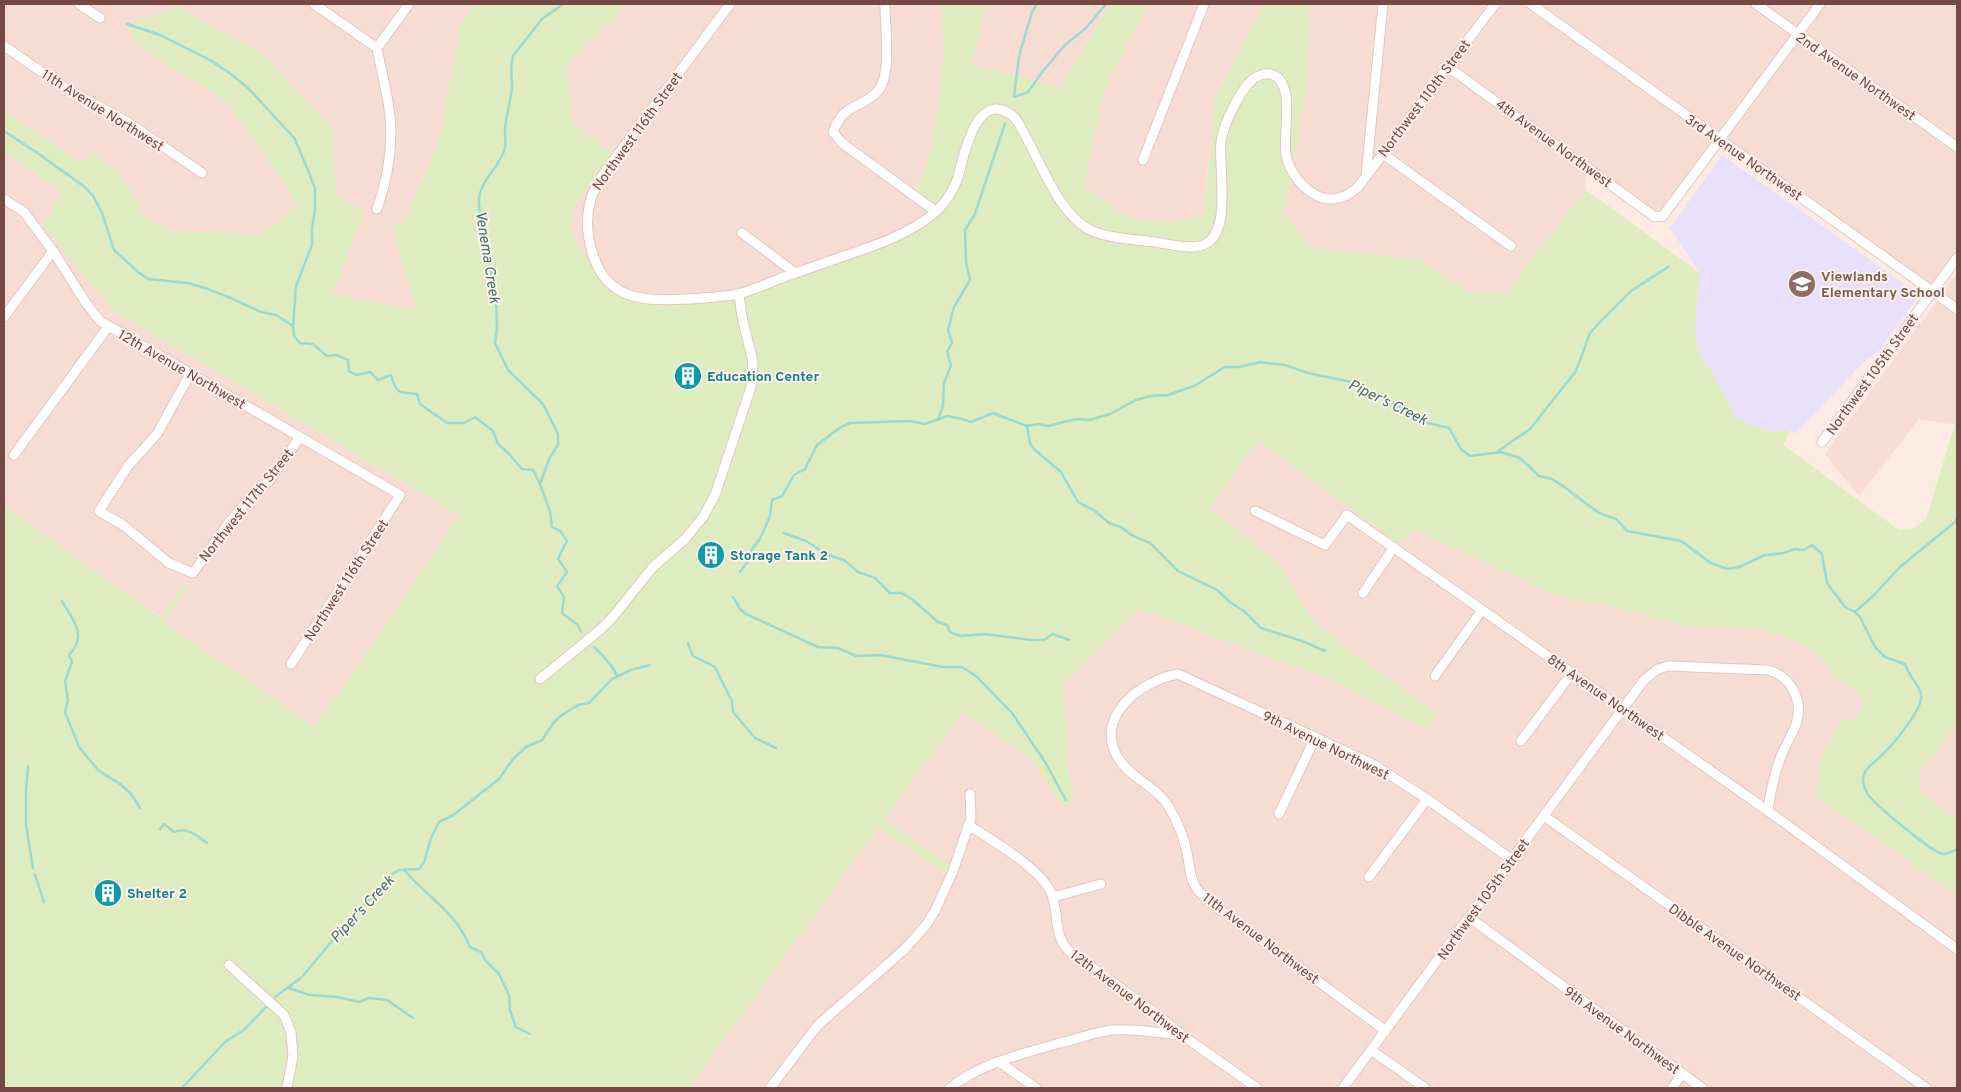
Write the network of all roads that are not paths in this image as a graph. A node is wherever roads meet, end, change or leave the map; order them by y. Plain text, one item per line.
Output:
1 (79, 4) edge
2 (314, 4) edge
3 (409, 4) edge
4 (730, 4) edge
5 (1204, 4) edge
6 (1383, 4) edge
7 (1494, 4) edge
8 (1531, 4) edge
9 (1756, 4) edge
10 (1820, 4) edge
11 (885, 6) dead end
12 (100, 18) dead end
13 (1798, 34) junction
14 (4, 46) edge
15 (377, 48) junction
16 (1448, 67) junction
17 (1720, 140) junction
18 (1957, 147) edge
19 (1383, 154) junction
20 (1143, 160) dead end
21 (202, 173) dead end
22 (1366, 176) junction
23 (1353, 192) joint
24 (4, 199) edge
25 (377, 209) dead end
26 (935, 211) junction
27 (742, 233) dead end
28 (1511, 246) dead end
29 (53, 251) junction
30 (1957, 258) edge
31 (795, 273) junction
32 (1932, 291) junction
33 (739, 294) junction
34 (1957, 309) edge
35 (4, 317) edge
36 (108, 327) junction
37 (190, 374) junction
38 (300, 437) junction
39 (1822, 442) dead end
40 (14, 455) dead end
41 (400, 495) joint
42 (1255, 511) dead end
43 (1394, 548) junction
44 (1363, 592) dead end
45 (1482, 610) junction
46 (291, 664) dead end
47 (1572, 673) junction
48 (1435, 676) dead end
49 (540, 679) dead end
50 (1130, 697) joint
51 (1624, 710) junction
52 (1315, 738) junction
53 (1521, 741) dead end
54 (970, 794) dead end
55 (1427, 798) junction
56 (1768, 811) junction
57 (1279, 814) dead end
58 (1544, 816) junction
59 (968, 825) junction
60 (1511, 859) junction
61 (1369, 877) dead end
62 (1101, 884) dead end
63 (1053, 897) junction
64 (1470, 918) junction
65 (1957, 949) edge
66 (229, 965) dead end
67 (1386, 1031) junction
68 (1182, 1035) junction
69 (1371, 1050) junction
70 (999, 1062) junction
71 (1682, 1074) junction
72 (287, 1088) edge
73 (770, 1088) edge
74 (950, 1088) edge
75 (1036, 1088) edge
76 (1257, 1088) edge
77 (1343, 1088) edge
78 (1425, 1088) edge
79 (1672, 1088) edge
80 (1702, 1088) edge
81 (1926, 1088) edge

1 - 12 street
2 - 15 street
3 - 15 street
4 - 33 street, Northwest 116th Street
5 - 20 street
6 - 22 street
7 - 16 street, Northwest 110th Street
8 - 17 street, 3rd Avenue Northwest
9 - 13 street, 2nd Avenue Northwest
10 - 13 street
11 - 26 street
13 - 17 street
13 - 18 street, 2nd Avenue Northwest
14 - 21 street, 11th Avenue Northwest
15 - 25 street
16 - 17 street, 4th Avenue Northwest
16 - 19 street, Northwest 110th Street
17 - 32 street, 3rd Avenue Northwest
19 - 22 street, Northwest 110th Street
19 - 28 street
22 - 23 street, Northwest 110th Street
23 - 26 street, Northwest 116th Street
24 - 29 street, 12th Avenue Northwest
26 - 31 street, Northwest 116th Street
27 - 31 street
29 - 35 street
29 - 36 street, 12th Avenue Northwest
30 - 32 street, Northwest 105th Street
31 - 33 street, Northwest 116th Street
32 - 34 street, 3rd Avenue Northwest
32 - 39 street, Northwest 105th Street
33 - 49 street
36 - 37 street, 12th Avenue Northwest
36 - 40 street
37 - 38 street, 12th Avenue Northwest
37 - 38 street, Northwest 117th Street
38 - 41 street, 12th Avenue Northwest
41 - 46 street, Northwest 116th Street
42 - 43 street, 8th Avenue Northwest
43 - 44 street
43 - 45 street, 8th Avenue Northwest
45 - 47 street, 8th Avenue Northwest
45 - 48 street
47 - 51 street, 8th Avenue Northwest
47 - 53 street
50 - 52 street, 9th Avenue Northwest
50 - 67 street, 11th Avenue Northwest
51 - 56 street, 8th Avenue Northwest
51 - 56 street, Northwest 105th Street
51 - 58 street, Northwest 105th Street
52 - 55 street, 9th Avenue Northwest
52 - 57 street
54 - 59 street
55 - 60 street, 9th Avenue Northwest
55 - 61 street
56 - 65 street, 8th Avenue Northwest
58 - 60 street, Northwest 105th Street
58 - 81 street, Dibble Avenue Northwest
59 - 63 street, 12th Avenue Northwest
59 - 73 street
60 - 64 street, Northwest 105th Street
62 - 63 street
63 - 68 street, 12th Avenue Northwest
64 - 67 street, Northwest 105th Street
64 - 71 street, 9th Avenue Northwest
66 - 72 street
67 - 69 street, Northwest 105th Street
68 - 70 street
68 - 76 street, 12th Avenue Northwest
69 - 77 street, Northwest 105th Street
69 - 78 street
70 - 74 street
70 - 75 street
71 - 79 street
71 - 80 street, 9th Avenue Northwest

